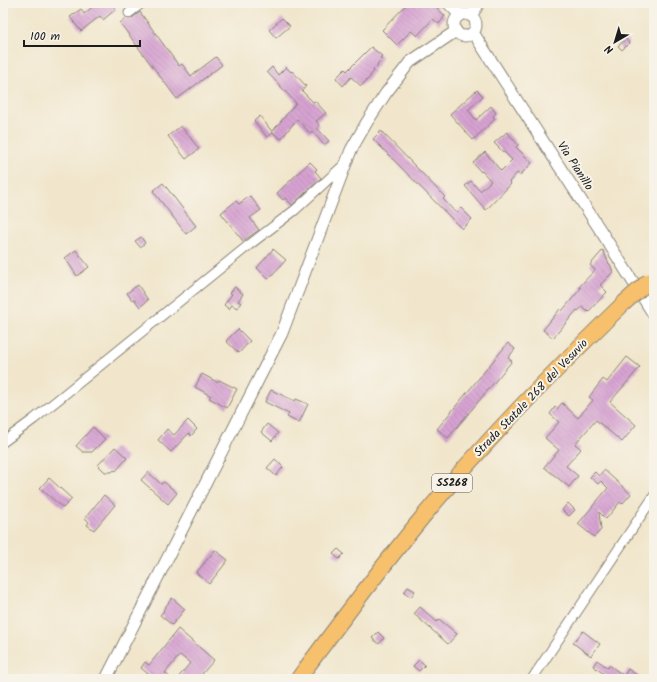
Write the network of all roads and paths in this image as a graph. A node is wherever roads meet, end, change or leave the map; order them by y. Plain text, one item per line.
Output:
1 (142, 3) edge
2 (448, 3) edge
3 (479, 3) edge
4 (129, 13) dead end
5 (465, 16) junction
6 (456, 31) junction
7 (472, 33) junction
8 (347, 162) junction
9 (652, 282) edge
10 (628, 307) junction
11 (654, 315) edge
12 (3, 442) edge
13 (654, 496) edge
14 (106, 679) edge
15 (298, 679) edge
16 (310, 679) edge
17 (532, 679) edge

1 - 4 street
2 - 5 street
3 - 5 street
5 - 6 street
5 - 7 street
6 - 7 street
6 - 8 street
7 - 11 street, Via Pianillo
8 - 12 street
8 - 14 street
9 - 10 highway, Strada Statale 268 del Vesuvio / SS268
10 - 15 highway, Strada Statale 268 del Vesuvio / SS268
10 - 16 highway, Strada Statale 268 del Vesuvio / SS268
13 - 17 street

